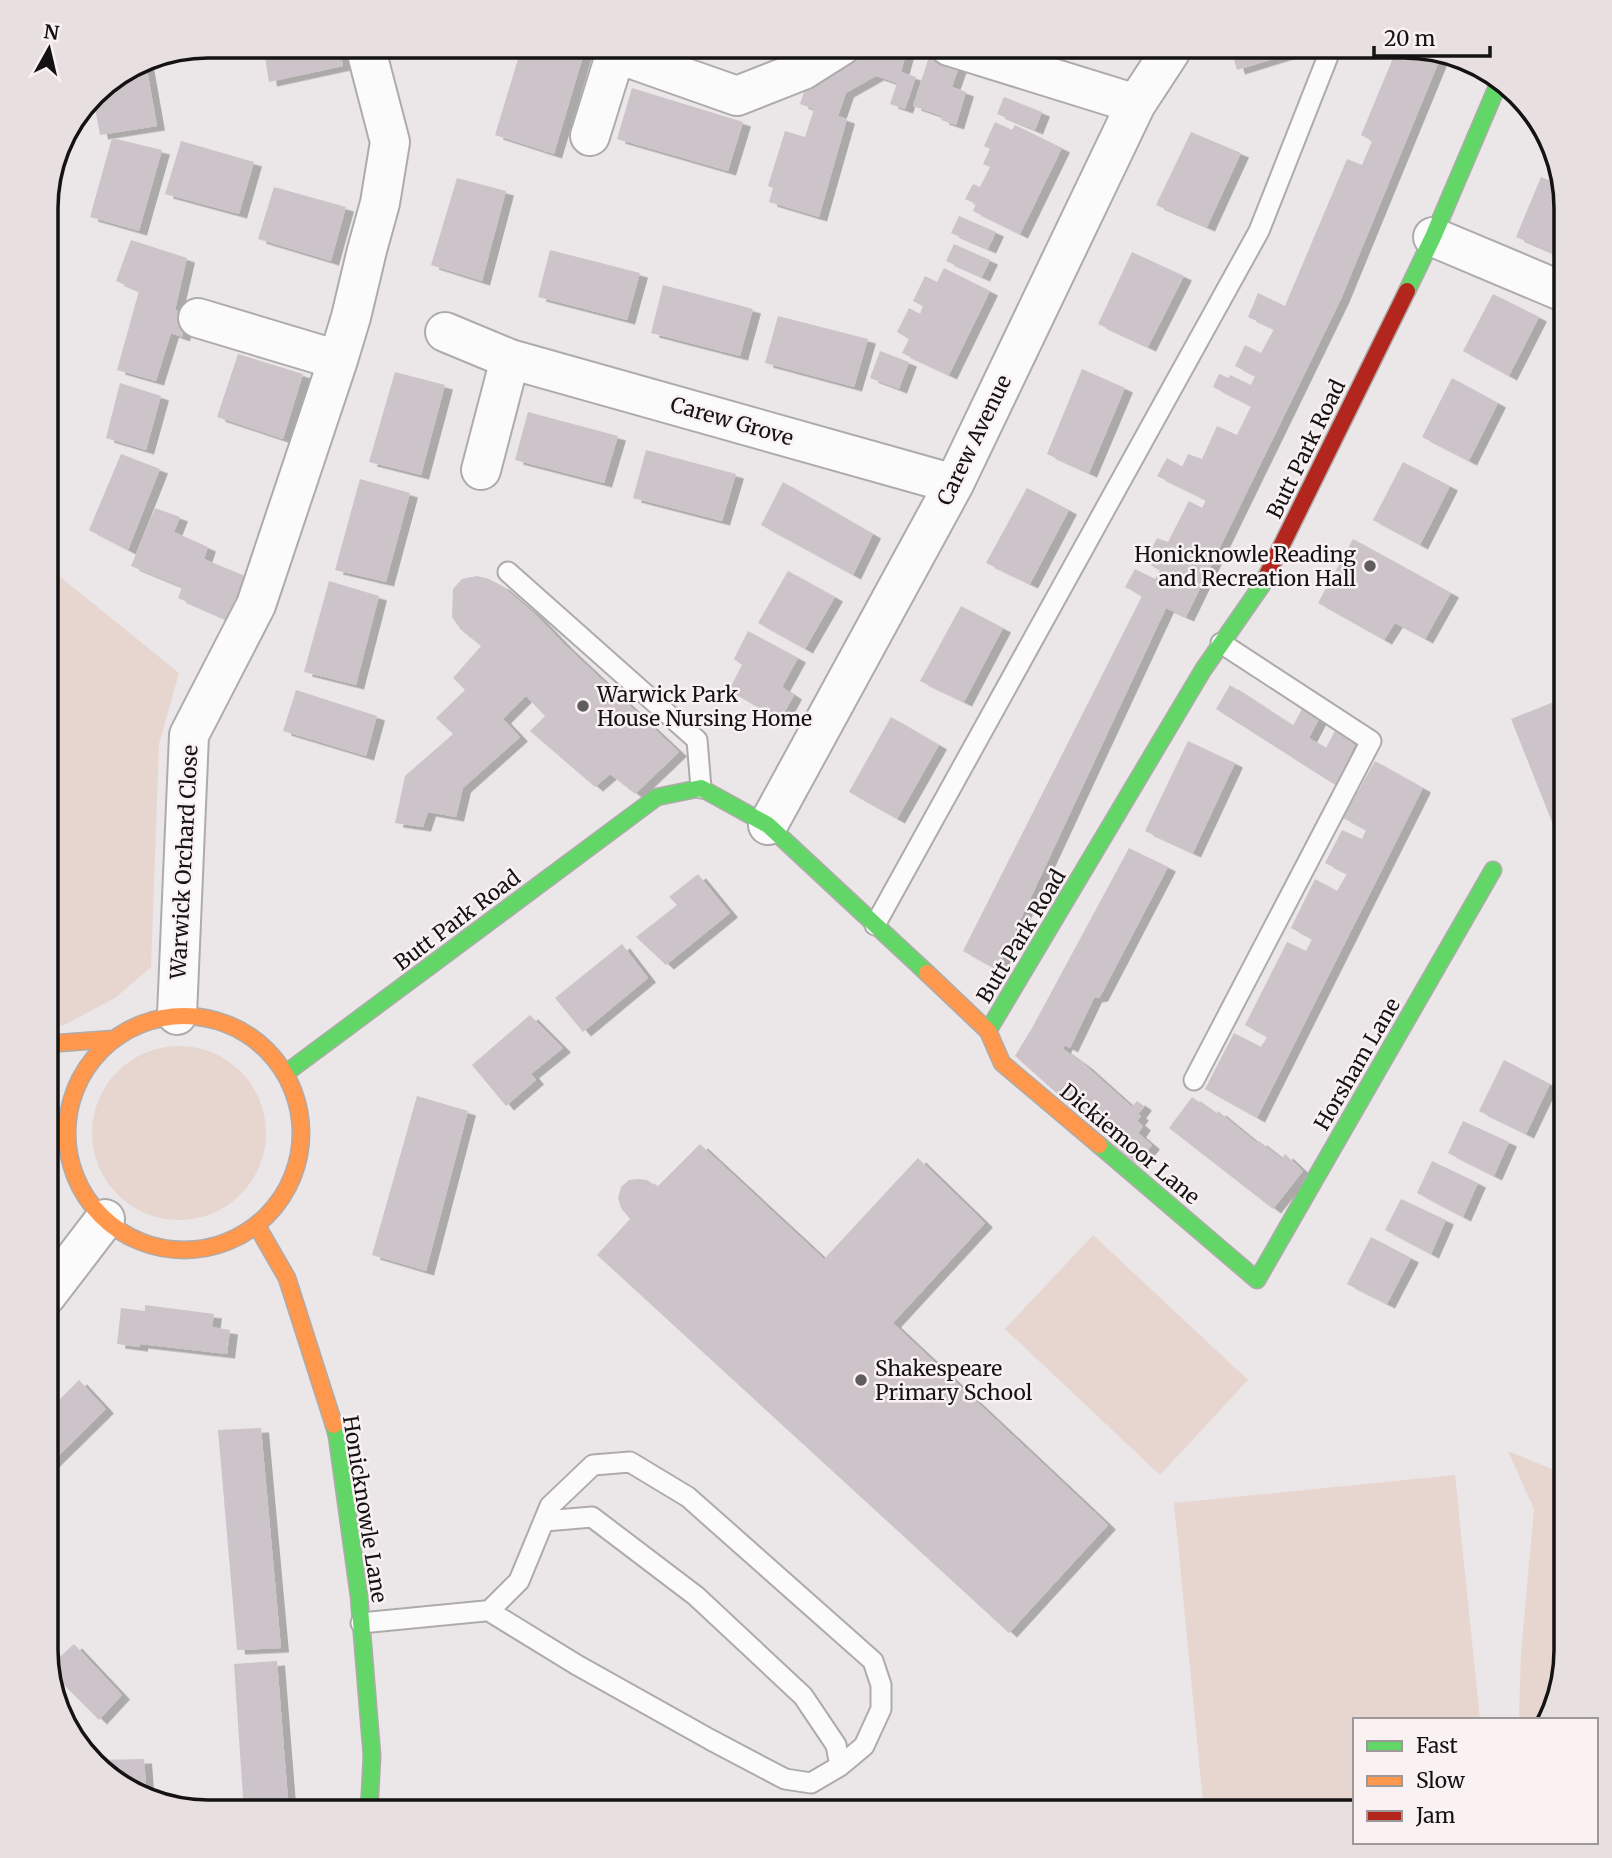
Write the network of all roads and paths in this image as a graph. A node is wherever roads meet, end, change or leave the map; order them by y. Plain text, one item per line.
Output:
1 (368, 58) edge
2 (613, 58) edge
3 (639, 58) edge
4 (822, 58) edge
5 (988, 58) edge
6 (1166, 58) edge
7 (1327, 58) edge
8 (1496, 89) edge
9 (1136, 104) junction
10 (590, 136) dead end
11 (1433, 237) junction
12 (1554, 288) edge
13 (198, 318) dead end
14 (445, 332) dead end
15 (510, 359) junction
16 (338, 360) junction
17 (481, 470) dead end
18 (954, 484) junction
19 (508, 572) dead end
20 (1221, 643) junction
21 (701, 788) junction
22 (768, 825) junction
23 (1493, 870) dead end
24 (875, 925) junction
25 (177, 1015) junction
26 (988, 1031) junction
27 (113, 1039) junction
28 (58, 1043) edge
29 (286, 1073) junction
30 (1194, 1080) dead end
31 (58, 1106) edge
32 (67, 1126) junction
33 (105, 1219) junction
34 (257, 1226) junction
35 (58, 1280) edge
36 (1258, 1280) joint
37 (545, 1521) junction
38 (492, 1611) junction
39 (361, 1623) junction
40 (840, 1766) junction
41 (370, 1800) edge

1 - 16 street, Warwick Orchard Close
2 - 10 street
3 - 4 street
5 - 9 street
6 - 9 street, Carew Avenue
7 - 24 lane
8 - 11 street, Butt Park Road
9 - 18 street, Carew Avenue
11 - 12 street
11 - 20 street, Butt Park Road
13 - 16 street
14 - 15 street, Carew Grove
15 - 17 street
15 - 18 street, Carew Grove
16 - 25 street, Warwick Orchard Close
18 - 22 street, Carew Avenue
19 - 21 lane
20 - 26 street, Butt Park Road
20 - 30 lane
21 - 22 street, Butt Park Road
21 - 29 street, Butt Park Road
22 - 24 street, Butt Park Road
23 - 36 street, Horsham Lane
24 - 26 street, Butt Park Road
25 - 27 street
25 - 29 street
26 - 36 street, Dickiemoor Lane
27 - 28 street
27 - 32 street
29 - 34 street
31 - 32 street
32 - 33 street
33 - 34 street
33 - 35 street
34 - 39 street, Honicknowle Lane
37 - 38 lane
37 - 40 lane
37 - 40 lane
38 - 39 lane
38 - 40 lane
39 - 41 street, Honicknowle Lane

